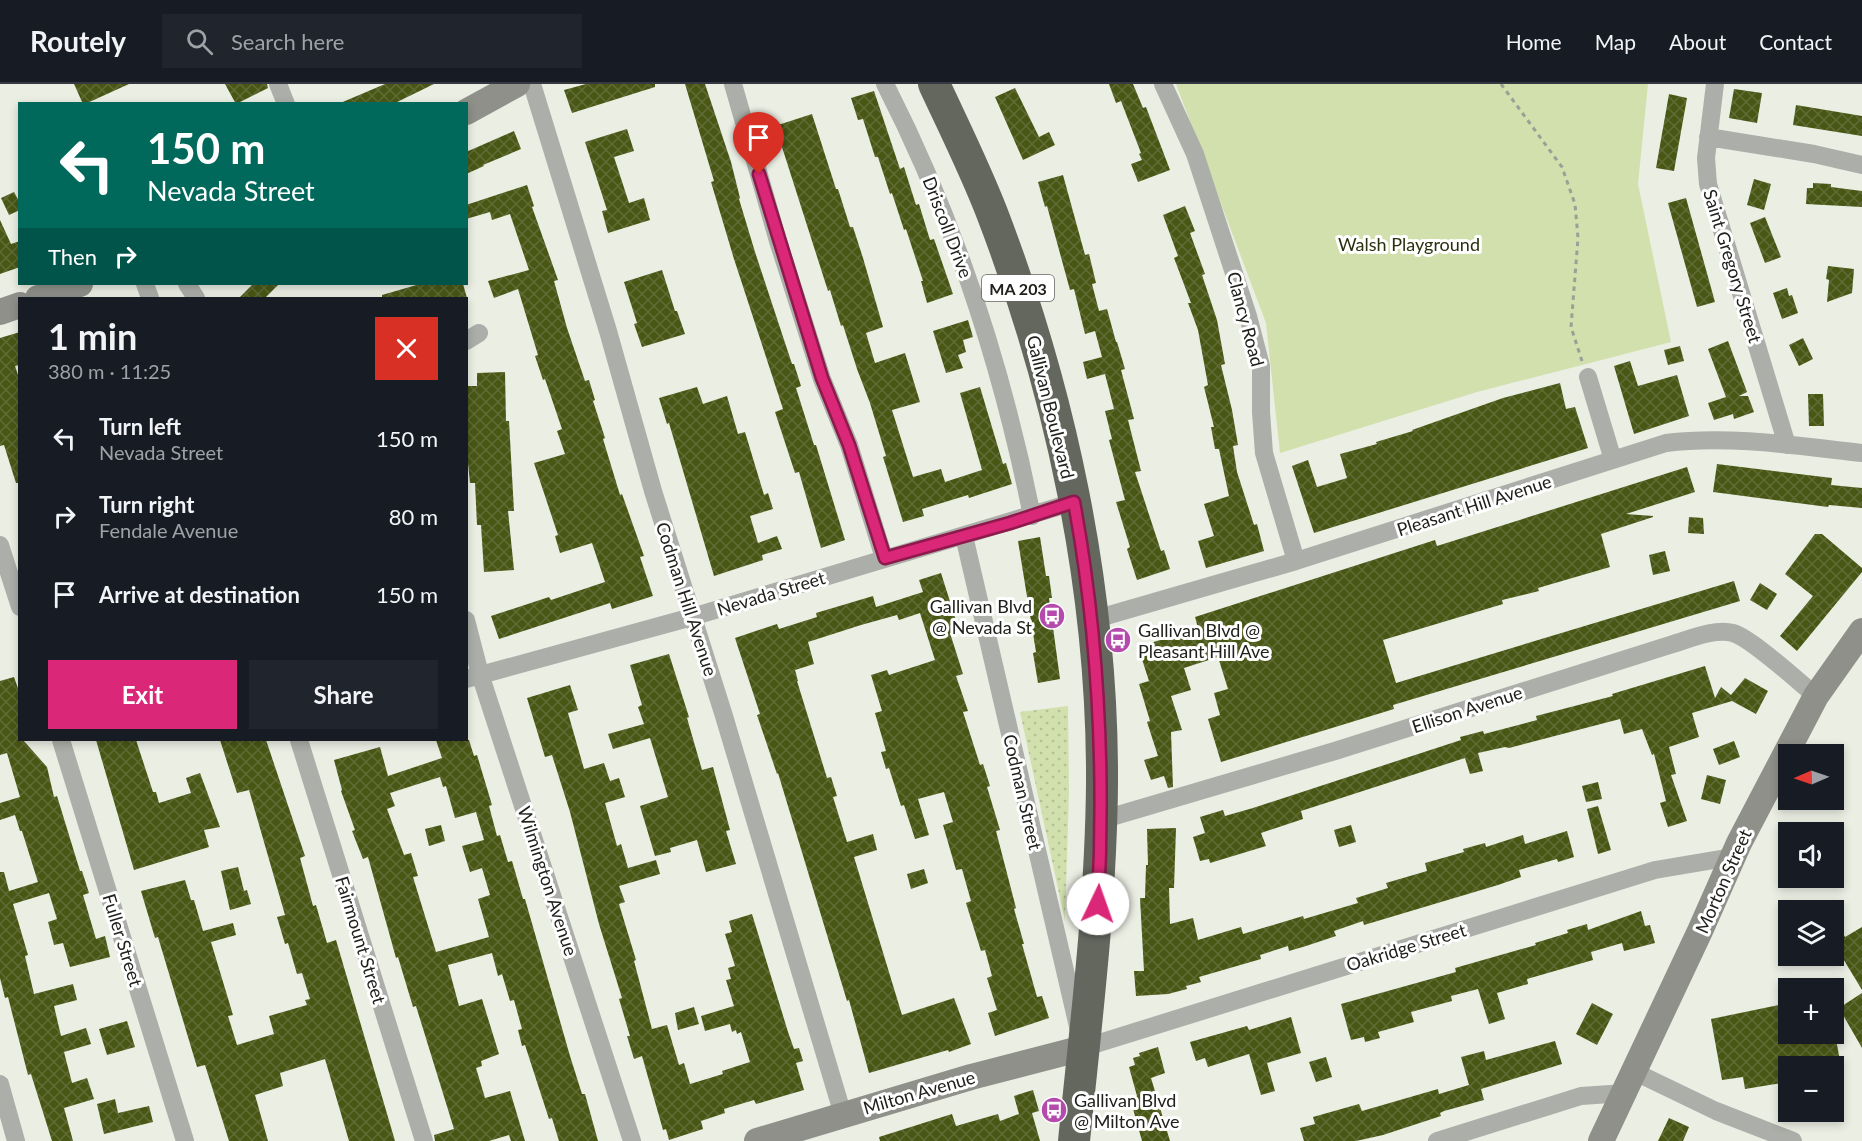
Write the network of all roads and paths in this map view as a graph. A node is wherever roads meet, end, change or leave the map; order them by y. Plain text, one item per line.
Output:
1 (278, 84) edge
2 (518, 84) edge
3 (532, 84) edge
4 (733, 84) edge
5 (885, 84) edge
6 (934, 84) edge
7 (1163, 84) edge
8 (1501, 84) edge
9 (1715, 84) edge
10 (285, 102) edge
11 (468, 111) edge
12 (1708, 137) junction
13 (1862, 165) edge
14 (77, 285) edge
15 (41, 297) edge
16 (18, 306) edge
17 (0, 312) edge
18 (1588, 377) joint
19 (1787, 445) junction
20 (1862, 453) edge
21 (1613, 460) junction
22 (1074, 502) junction
23 (1032, 516) junction
24 (964, 536) junction
25 (0, 544) edge
26 (885, 558) junction
27 (1296, 561) junction
28 (18, 601) edge
29 (692, 617) junction
30 (1092, 620) junction
31 (1862, 630) edge
32 (468, 636) edge
33 (473, 677) edge
34 (1816, 696) junction
35 (61, 741) edge
36 (299, 741) edge
37 (1101, 820) junction
38 (1732, 856) junction
39 (1083, 1048) junction
40 (1630, 1082) junction
41 (0, 1084) edge
42 (843, 1115) junction
43 (16, 1141) edge
44 (185, 1141) edge
45 (424, 1141) edge
46 (633, 1141) edge
47 (757, 1141) edge
48 (1074, 1141) edge
49 (1437, 1141) edge
50 (1602, 1141) edge
51 (1792, 1141) edge

1 - 10 street
2 - 11 main road
3 - 29 street, Codman Hill Avenue
4 - 26 street
5 - 23 street, Driscoll Drive
6 - 22 highway, Gallivan Boulevard / MA 203
7 - 27 street, Clancy Road
8 - 18 path
9 - 12 street, Saint Gregory Street
12 - 13 street
12 - 19 street, Saint Gregory Street
14 - 15 main road
16 - 17 main road
18 - 21 street
19 - 20 street, Pleasant Hill Avenue
19 - 21 street, Pleasant Hill Avenue
21 - 27 street, Pleasant Hill Avenue
22 - 23 street, Nevada Street
22 - 30 highway, Gallivan Boulevard / MA 203
23 - 24 street, Nevada Street
24 - 26 street, Nevada Street
24 - 39 street, Codman Street
25 - 28 street
26 - 29 street, Nevada Street
27 - 30 street, Pleasant Hill Avenue
29 - 33 street, Nevada Street
29 - 42 street, Codman Hill Avenue
30 - 37 highway, Gallivan Boulevard / MA 203
31 - 34 main road, Morton Street
32 - 33 street, Wilmington Avenue
33 - 46 street, Wilmington Avenue
34 - 37 street, Ellison Avenue
34 - 38 main road, Morton Street
35 - 44 street, Fuller Street
36 - 45 street, Fairmount Street
37 - 39 highway, Gallivan Boulevard / MA 203
38 - 39 street, Oakridge Street
38 - 40 main road, Morton Street
39 - 42 main road, Milton Avenue
39 - 48 highway, Gallivan Boulevard / MA 203
40 - 49 street
40 - 50 main road, Morton Street
40 - 51 street
41 - 43 street
42 - 47 main road, Milton Avenue

